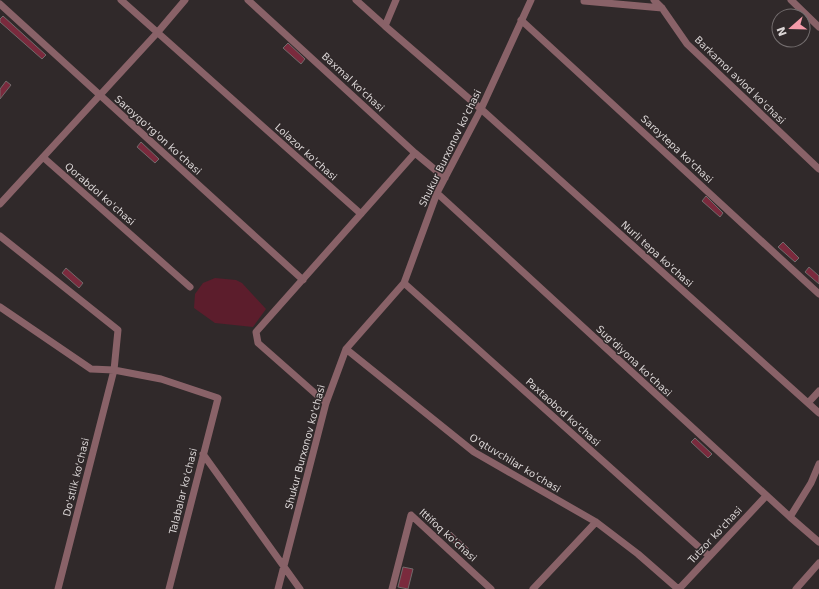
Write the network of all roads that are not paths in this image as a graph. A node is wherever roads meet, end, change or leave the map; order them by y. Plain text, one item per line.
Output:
1 (121, 0) edge
2 (185, 0) edge
3 (248, 0) edge
4 (356, 0) edge
5 (396, 0) edge
6 (531, 0) edge
7 (654, 0) edge
8 (791, 0) edge
9 (584, 2) dead end
10 (0, 4) edge
11 (662, 8) junction
12 (521, 20) junction
13 (385, 26) junction
14 (819, 27) edge
15 (157, 33) junction
16 (99, 95) junction
17 (481, 109) junction
18 (415, 153) junction
19 (44, 158) junction
20 (819, 169) edge
21 (445, 178) junction
22 (437, 193) junction
23 (0, 204) edge
24 (361, 214) junction
25 (0, 236) edge
26 (303, 280) junction
27 (404, 283) junction
28 (190, 287) dead end
29 (819, 294) edge
30 (0, 307) edge
31 (346, 349) junction
32 (114, 370) junction
33 (819, 391) edge
34 (326, 403) junction
35 (808, 403) junction
36 (819, 413) edge
37 (203, 454) junction
38 (819, 464) edge
39 (766, 496) junction
40 (790, 517) junction
41 (596, 522) junction
42 (819, 542) edge
43 (709, 556) junction
44 (819, 563) edge
45 (284, 566) junction
46 (58, 589) edge
47 (169, 589) edge
48 (278, 589) edge
49 (300, 589) edge
50 (392, 589) edge
51 (491, 589) edge
52 (533, 589) edge
53 (679, 589) edge
54 (796, 589) edge

1 - 15 street, Lolazor ko'chasi
2 - 15 street
3 - 18 street, Baxmal ko'chasi
4 - 13 street, Nurli tepa ko'chasi
5 - 13 street
6 - 12 street, Shukur Burxonov ko'chasi
7 - 11 street, Barkamol avlod ko'chasi
8 - 14 street
9 - 11 street
10 - 16 street, Saroyqo'rg'on ko'chasi
11 - 20 street, Barkamol avlod ko'chasi
12 - 17 street, Shukur Burxonov ko'chasi
12 - 29 street, Saroytepa ko'chasi
13 - 17 street, Nurli tepa ko'chasi
15 - 16 street
15 - 24 street, Lolazor ko'chasi
16 - 19 street
16 - 26 street, Saroyqo'rg'on ko'chasi
17 - 21 street, Shukur Burxonov ko'chasi
17 - 35 street, Nurli tepa ko'chasi
18 - 21 street, Baxmal ko'chasi
18 - 24 street
19 - 23 street
19 - 28 street, Qorabdol ko'chasi
21 - 22 street, Shukur Burxonov ko'chasi
22 - 27 street, Shukur Burxonov ko'chasi
22 - 39 street, Sug'diyona ko'chasi
24 - 26 street
25 - 32 street, Do'stlik ko'chasi
26 - 34 street
27 - 31 street, Shukur Burxonov ko'chasi
27 - 43 street, Paxtaobod ko'chasi
30 - 32 street
31 - 34 street, Shukur Burxonov ko'chasi
31 - 41 street, O'qtuvchilar ko'chasi
32 - 37 street, Talabalar ko'chasi
32 - 46 street, Do'stlik ko'chasi
33 - 35 street
34 - 45 street, Shukur Burxonov ko'chasi
35 - 36 street, Nurli tepa ko'chasi
37 - 45 street
37 - 47 street, Talabalar ko'chasi
38 - 40 street
39 - 40 street, Sug'diyona ko'chasi
39 - 43 street, Tutzor ko'chasi
40 - 42 street, Sug'diyona ko'chasi
41 - 52 street
41 - 53 street, O'qtuvchilar ko'chasi
43 - 53 street, Tutzor ko'chasi
44 - 54 street
45 - 48 street, Shukur Burxonov ko'chasi
45 - 49 street
50 - 51 street, Ittifoq ko'chasi

